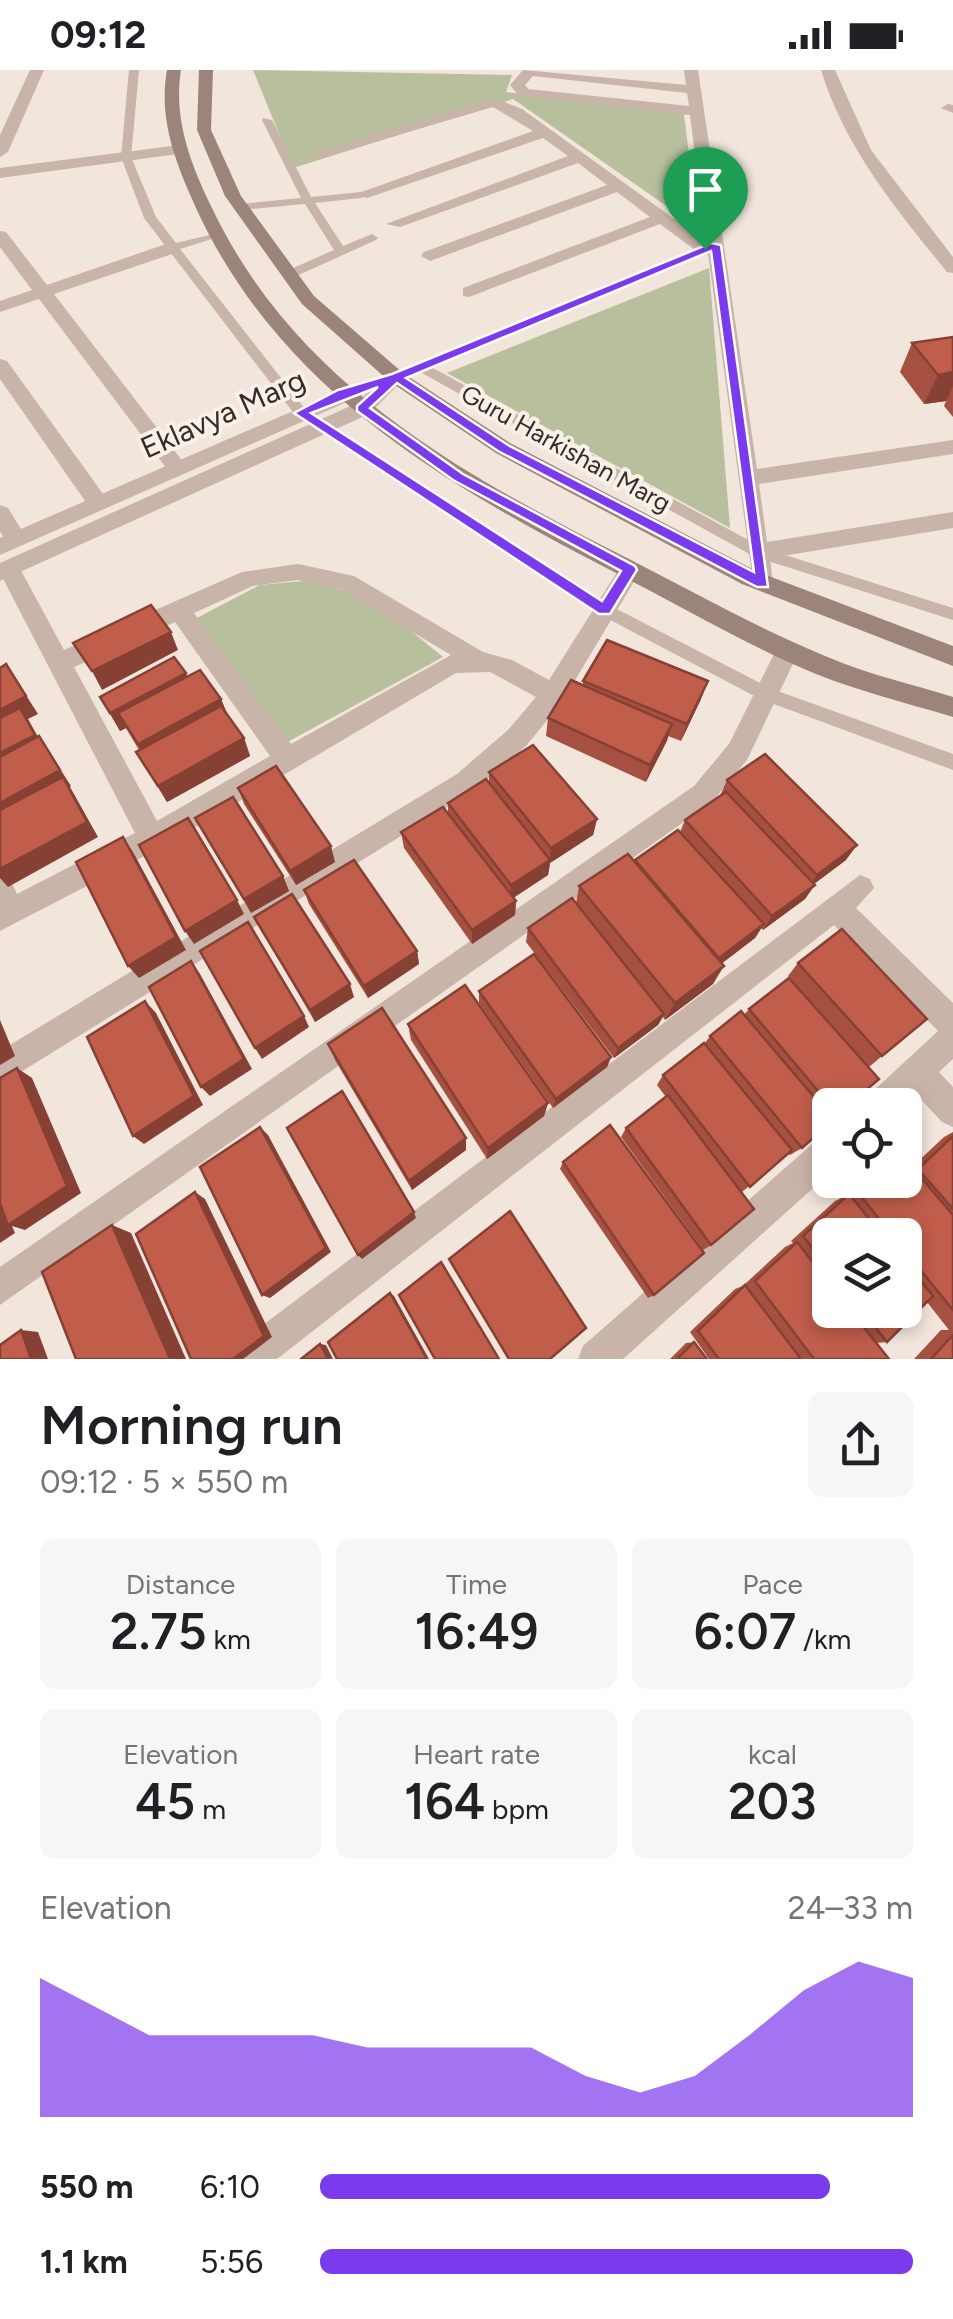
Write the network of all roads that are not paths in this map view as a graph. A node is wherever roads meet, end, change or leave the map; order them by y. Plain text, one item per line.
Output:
1 (37, 70) edge
2 (134, 70) edge
3 (174, 70) edge
4 (206, 70) edge
5 (691, 70) edge
6 (828, 70) edge
7 (530, 71) edge
8 (614, 75) edge
9 (694, 90) junction
10 (696, 112) junction
11 (267, 120) dead end
12 (542, 133) junction
13 (180, 150) junction
14 (0, 152) edge
15 (315, 155) dead end
16 (126, 157) junction
17 (578, 158) junction
18 (0, 174) edge
19 (617, 187) junction
20 (361, 195) joint
21 (307, 199) junction
22 (240, 207) junction
23 (660, 218) junction
24 (394, 224) dead end
25 (214, 235) junction
26 (0, 236) edge
27 (372, 238) dead end
28 (710, 247) junction
29 (172, 248) junction
30 (340, 250) junction
31 (430, 256) dead end
32 (953, 268) edge
33 (288, 276) junction
34 (42, 292) junction
35 (469, 292) dead end
36 (0, 307) edge
37 (0, 366) edge
38 (420, 367) junction
39 (396, 377) junction
40 (342, 393) junction
41 (362, 408) junction
42 (301, 413) junction
43 (320, 427) junction
44 (953, 447) edge
45 (177, 468) junction
46 (748, 478) junction
47 (98, 503) junction
48 (0, 513) edge
49 (953, 520) edge
50 (758, 552) junction
51 (6, 557) edge
52 (630, 570) junction
53 (762, 583) junction
54 (179, 610) junction
55 (604, 610) junction
56 (953, 614) edge
57 (788, 648) junction
58 (953, 656) edge
59 (474, 657) junction
60 (59, 663) junction
61 (766, 694) junction
62 (553, 695) junction
63 (953, 707) edge
64 (288, 760) junction
65 (953, 762) edge
66 (152, 838) junction
67 (4, 906) edge
68 (953, 1024) edge
69 (953, 1038) edge
70 (0, 1069) edge
71 (918, 1072) junction
72 (900, 1088) edge
73 (953, 1111) edge
74 (812, 1166) edge
75 (0, 1288) edge
76 (248, 1359) edge
77 (596, 1359) edge

1 - 14 street
2 - 16 lane
3 - 13 main road
4 - 22 main road, Guru Harkishan Marg
5 - 9 street
6 - 32 street
7 - 8 street
7 - 10 street
8 - 9 street
9 - 10 street
10 - 28 street
11 - 21 lane
12 - 15 street
12 - 17 street
12 - 20 street
13 - 16 street
13 - 25 main road
16 - 18 street
16 - 29 lane
17 - 19 street
17 - 24 street
19 - 23 street
19 - 31 street
20 - 21 lane
21 - 22 lane
21 - 30 lane
22 - 33 main road, Guru Harkishan Marg
23 - 28 street
23 - 35 street
25 - 29 lane
25 - 40 main road
26 - 34 street
27 - 30 lane
28 - 38 lane
28 - 46 street
29 - 34 street
29 - 42 lane
30 - 33 lane
33 - 39 main road, Guru Harkishan Marg
34 - 36 street
34 - 45 street
37 - 47 street
38 - 39 lane
38 - 50 lane
39 - 40 street, Eklavya Marg
39 - 41 street, Eklavya Marg
39 - 53 main road, Guru Harkishan Marg
40 - 41 main road
40 - 42 street, Eklavya Marg
41 - 43 street, Eklavya Marg
41 - 52 main road
42 - 43 lane
42 - 45 street, Eklavya Marg
43 - 51 street, Eklavya Marg
43 - 55 lane
44 - 46 street
45 - 47 street, Eklavya Marg
46 - 50 street
47 - 51 street, Eklavya Marg
48 - 51 street
49 - 50 street
50 - 53 street
50 - 56 lane
51 - 60 street
52 - 55 street
52 - 57 main road
53 - 58 main road, Guru Harkishan Marg
54 - 59 street
54 - 60 street
54 - 64 street
55 - 61 lane
55 - 62 street
57 - 61 street
57 - 63 main road
59 - 62 street
59 - 64 street
60 - 66 street
61 - 65 lane
61 - 75 street
62 - 70 street
64 - 66 street
66 - 67 street
68 - 76 street
69 - 71 street
71 - 72 street
71 - 73 street
74 - 77 street

